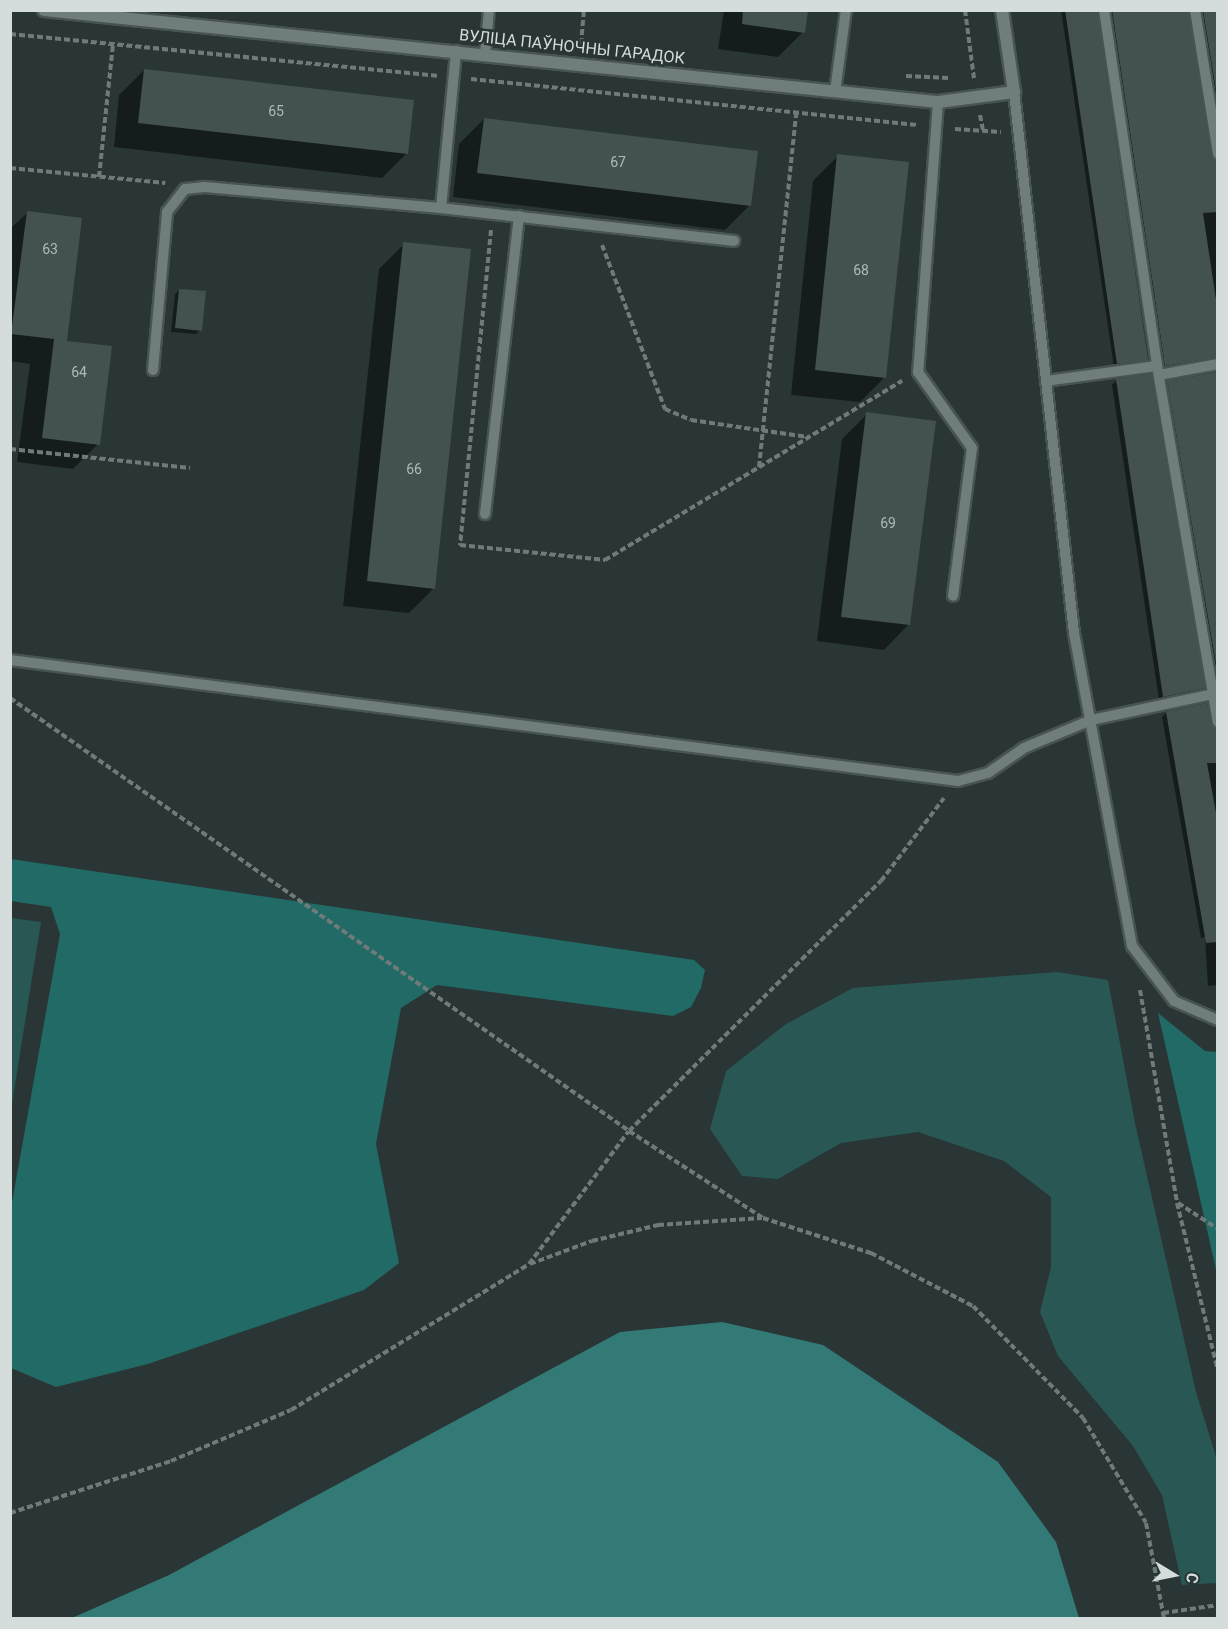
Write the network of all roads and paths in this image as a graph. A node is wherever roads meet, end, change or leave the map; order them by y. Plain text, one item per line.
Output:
1 (44, 10) edge
2 (489, 10) edge
3 (584, 10) edge
4 (846, 10) edge
5 (965, 10) edge
6 (1002, 10) edge
7 (1104, 10) edge
8 (1195, 10) edge
9 (88, 12) edge
10 (10, 34) edge
11 (113, 44) junction
12 (580, 44) dead end
13 (456, 51) junction
14 (485, 54) junction
15 (453, 77) junction
16 (974, 80) dead end
17 (836, 92) junction
18 (1014, 92) junction
19 (938, 102) junction
20 (796, 113) junction
21 (939, 128) junction
22 (1018, 133) junction
23 (1218, 154) edge
24 (10, 168) edge
25 (99, 177) junction
26 (169, 183) dead end
27 (441, 208) junction
28 (493, 214) junction
29 (519, 216) junction
30 (594, 225) junction
31 (734, 241) dead end
32 (1218, 364) edge
33 (153, 370) dead end
34 (1158, 370) junction
35 (918, 372) junction
36 (1046, 381) junction
37 (764, 431) junction
38 (809, 437) junction
39 (10, 449) edge
40 (759, 467) junction
41 (190, 468) dead end
42 (485, 514) dead end
43 (953, 596) dead end
44 (10, 660) edge
45 (1215, 693) edge
46 (10, 698) edge
47 (1091, 720) junction
48 (1218, 722) edge
49 (958, 781) junction
50 (1138, 981) dead end
51 (1218, 1020) edge
52 (629, 1131) junction
53 (1177, 1203) junction
54 (763, 1218) junction
55 (1218, 1229) edge
56 (529, 1264) junction
57 (1218, 1371) edge
58 (10, 1514) edge
59 (1218, 1605) edge
60 (1163, 1616) edge

1 - 9 street, ВУЛІЦА ПАЎНОЧНЫ ГАРАДОК
2 - 14 lane
3 - 12 path
4 - 17 lane
5 - 16 path
6 - 18 street
7 - 34 lane
8 - 23 lane
9 - 13 street, ВУЛІЦА ПАЎНОЧНЫ ГАРАДОК
10 - 11 path
11 - 15 path
11 - 25 path
13 - 14 street, ВУЛІЦА ПАЎНОЧНЫ ГАРАДОК
13 - 15 lane
14 - 17 street, ВУЛІЦА ПАЎНОЧНЫ ГАРАДОК
15 - 20 path
15 - 27 lane
17 - 19 street, ВУЛІЦА ПАЎНОЧНЫ ГАРАДОК
18 - 19 street, ВУЛІЦА ПАЎНОЧНЫ ГАРАДОК
18 - 22 lane
19 - 21 lane
20 - 21 path
20 - 37 path
21 - 22 path
21 - 35 lane
22 - 36 lane
24 - 25 path
25 - 26 path
27 - 28 lane
27 - 33 lane
28 - 29 lane
28 - 40 path
29 - 30 lane
29 - 42 lane
30 - 31 lane
30 - 37 path
32 - 34 lane
34 - 36 lane
34 - 45 lane
35 - 38 path
35 - 43 lane
36 - 47 lane
37 - 38 path
37 - 40 path
38 - 40 path
39 - 41 path
44 - 49 lane
45 - 47 lane
45 - 48 lane
46 - 52 path
47 - 49 lane
47 - 51 lane
49 - 52 path
50 - 53 path
52 - 54 path
52 - 56 path
53 - 55 path
53 - 57 path
54 - 56 path
54 - 60 path
56 - 58 path
59 - 60 path

